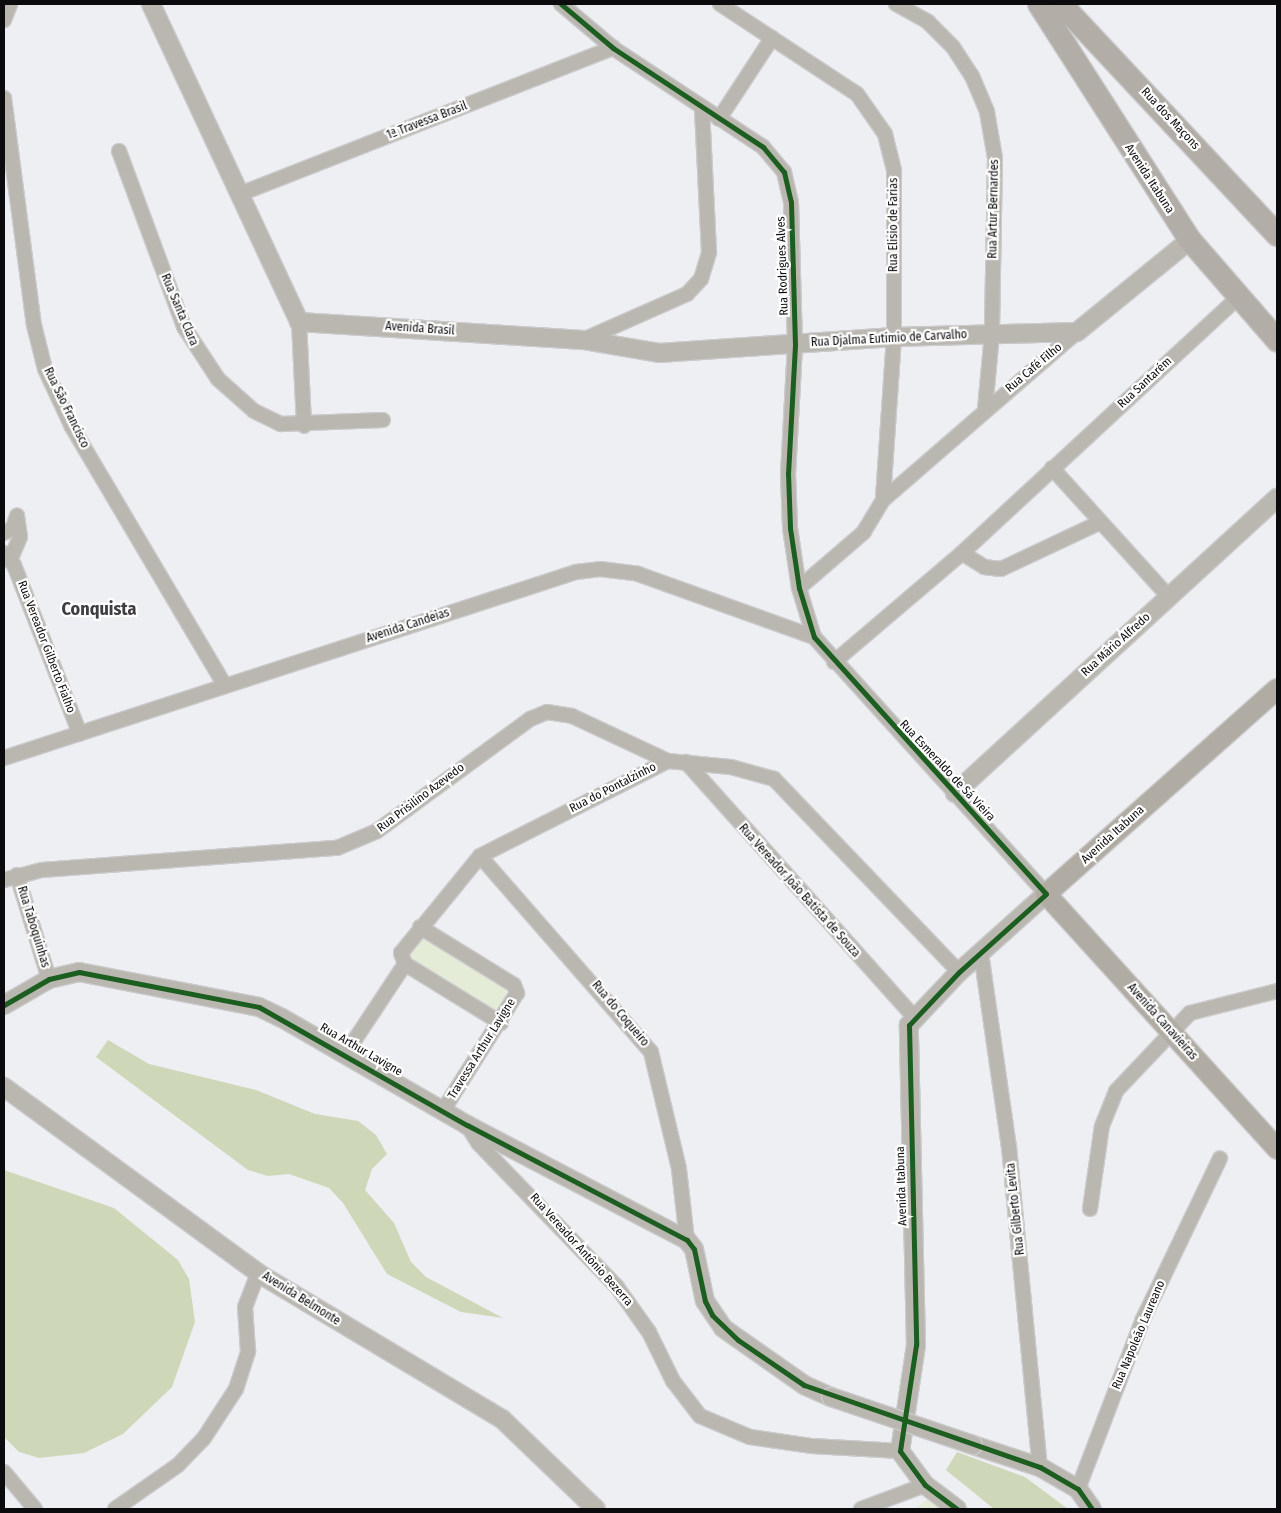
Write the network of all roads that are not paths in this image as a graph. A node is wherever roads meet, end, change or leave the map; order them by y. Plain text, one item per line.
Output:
1 (10, 4) edge
2 (151, 4) edge
3 (560, 4) edge
4 (720, 4) edge
5 (896, 4) edge
6 (1039, 4) edge
7 (1061, 4) edge
8 (4, 20) edge
9 (772, 38) junction
10 (613, 48) junction
11 (1107, 51) junction
12 (1080, 69) junction
13 (4, 98) edge
14 (702, 107) junction
15 (719, 119) junction
16 (6, 126) edge
17 (119, 151) dead end
18 (240, 194) junction
19 (1277, 235) edge
20 (1190, 240) junction
21 (1238, 297) junction
22 (299, 322) junction
23 (1077, 332) junction
24 (992, 334) junction
25 (894, 337) junction
26 (583, 340) junction
27 (1277, 340) edge
28 (795, 345) junction
29 (984, 409) junction
30 (383, 420) dead end
31 (304, 426) junction
32 (1052, 468) junction
33 (1277, 498) edge
34 (883, 500) junction
35 (1101, 522) junction
36 (4, 533) edge
37 (962, 554) junction
38 (7, 557) edge
39 (799, 588) junction
40 (1169, 597) junction
41 (814, 637) junction
42 (834, 662) junction
43 (224, 684) junction
44 (1277, 689) edge
45 (80, 734) junction
46 (4, 758) edge
47 (668, 761) junction
48 (686, 762) junction
49 (955, 793) junction
50 (480, 856) junction
51 (10, 877) edge
52 (1046, 894) junction
53 (420, 927) junction
54 (981, 953) junction
55 (404, 964) junction
56 (959, 972) junction
57 (49, 979) junction
58 (1277, 991) edge
59 (4, 1005) edge
60 (915, 1018) junction
61 (501, 1023) junction
62 (1172, 1032) junction
63 (346, 1053) junction
64 (4, 1087) edge
65 (444, 1109) junction
66 (467, 1125) junction
67 (1277, 1149) edge
68 (1220, 1158) dead end
69 (1090, 1209) dead end
70 (687, 1240) junction
71 (258, 1273) junction
72 (900, 1451) junction
73 (1040, 1467) junction
74 (4, 1472) edge
75 (925, 1485) junction
76 (1078, 1489) junction
77 (35, 1509) edge
78 (115, 1509) edge
79 (596, 1509) edge
80 (861, 1509) edge
81 (957, 1509) edge
82 (1092, 1509) edge

1 - 8 street
2 - 18 street
3 - 10 street, Rua Rodrigues Alves
4 - 9 street, Rua Elisio de Farias
5 - 24 street, Rua Artur Bernardes
6 - 12 main road, Avenida Itabuna
7 - 11 main road, Rua dos Maçons
9 - 15 street
9 - 25 street, Rua Elisio de Farias
10 - 14 street, Rua Rodrigues Alves
10 - 18 street, 1ª Travessa Brasil
11 - 12 main road
11 - 19 main road, Rua dos Maçons
12 - 20 main road, Avenida Itabuna
13 - 16 street, Rua São Francisco
14 - 15 street, Rua Rodrigues Alves
14 - 26 street, Avenida Brasil
15 - 28 street, Rua Rodrigues Alves
16 - 43 street, Rua São Francisco
17 - 31 street, Rua Santa Clara
18 - 22 street
20 - 21 main road, Avenida Itabuna
20 - 23 street, Rua Café Filho
21 - 27 main road, Avenida Itabuna
21 - 32 street, Rua Santarém
22 - 26 street, Avenida Brasil
22 - 31 street
23 - 24 street, Rua Djalma Eutímio de Carvalho
23 - 29 street, Rua Café Filho
24 - 25 street, Rua Djalma Eutímio de Carvalho
24 - 29 street
25 - 28 street, Rua Djalma Eutímio de Carvalho
25 - 34 street, Rua Elisio de Farias
26 - 28 street, Rua Djalma Eutímio de Carvalho
28 - 39 street, Rua Rodrigues Alves
29 - 34 street, Rua Café Filho
30 - 31 street, Rua Santa Clara
32 - 35 street
32 - 37 street, Rua Santarém
33 - 40 street, Rua Mário Alfredo
34 - 39 street
35 - 37 street
35 - 40 street
36 - 38 street
37 - 42 street, Rua Santarém
38 - 45 street, Rua Vereador Gilberto Fialho
39 - 41 street, Rua Rodrigues Alves
40 - 49 street, Rua Mário Alfredo
41 - 42 street, Rua Esmeraldo de Sá Vieira
41 - 43 street, Avenida Candeias
42 - 49 street, Rua Esmeraldo de Sá Vieira
43 - 45 street, Avenida Candeias
44 - 52 main road, Avenida Itabuna
45 - 46 street, Avenida Candeias
47 - 48 street, Rua do Pontalzinho
47 - 50 street, Rua do Pontalzinho
47 - 51 street, Rua Prisilino Azevedo
48 - 56 street, Rua do Pontalzinho
48 - 60 street, Rua Vereador João Batista de Souza
49 - 52 street, Rua Esmeraldo de Sá Vieira
50 - 53 street, Rua do Pontalzinho
50 - 70 street, Rua do Coqueiro
51 - 57 street, Rua Taboquinhas
52 - 54 street, Avenida Itabuna
52 - 62 main road, Avenida Canavieiras
53 - 55 street, Rua do Pontalzinho
53 - 61 street, Travessa Arthur Lavigne
54 - 56 street, Avenida Itabuna
54 - 73 street, Rua Gilberto Levita
55 - 61 street
55 - 63 street
56 - 60 street, Avenida Itabuna
57 - 59 street, Rua Arthur Lavigne
57 - 63 street, Rua Arthur Lavigne
58 - 62 street
60 - 72 street, Avenida Itabuna
61 - 65 street, Travessa Arthur Lavigne
62 - 67 main road, Avenida Canavieiras
62 - 69 street
63 - 65 street, Rua Arthur Lavigne
64 - 71 street, Avenida Belmonte
65 - 66 street, Rua Arthur Lavigne
66 - 70 street, Rua Arthur Lavigne
66 - 72 street, Rua Vereador Antônio Bezerra
68 - 76 street, Rua Napoleão Laureano
70 - 73 street, bridge
71 - 78 street
71 - 79 street, Avenida Belmonte
72 - 75 street
73 - 76 street
74 - 77 street
75 - 80 street
75 - 81 street
76 - 82 street

